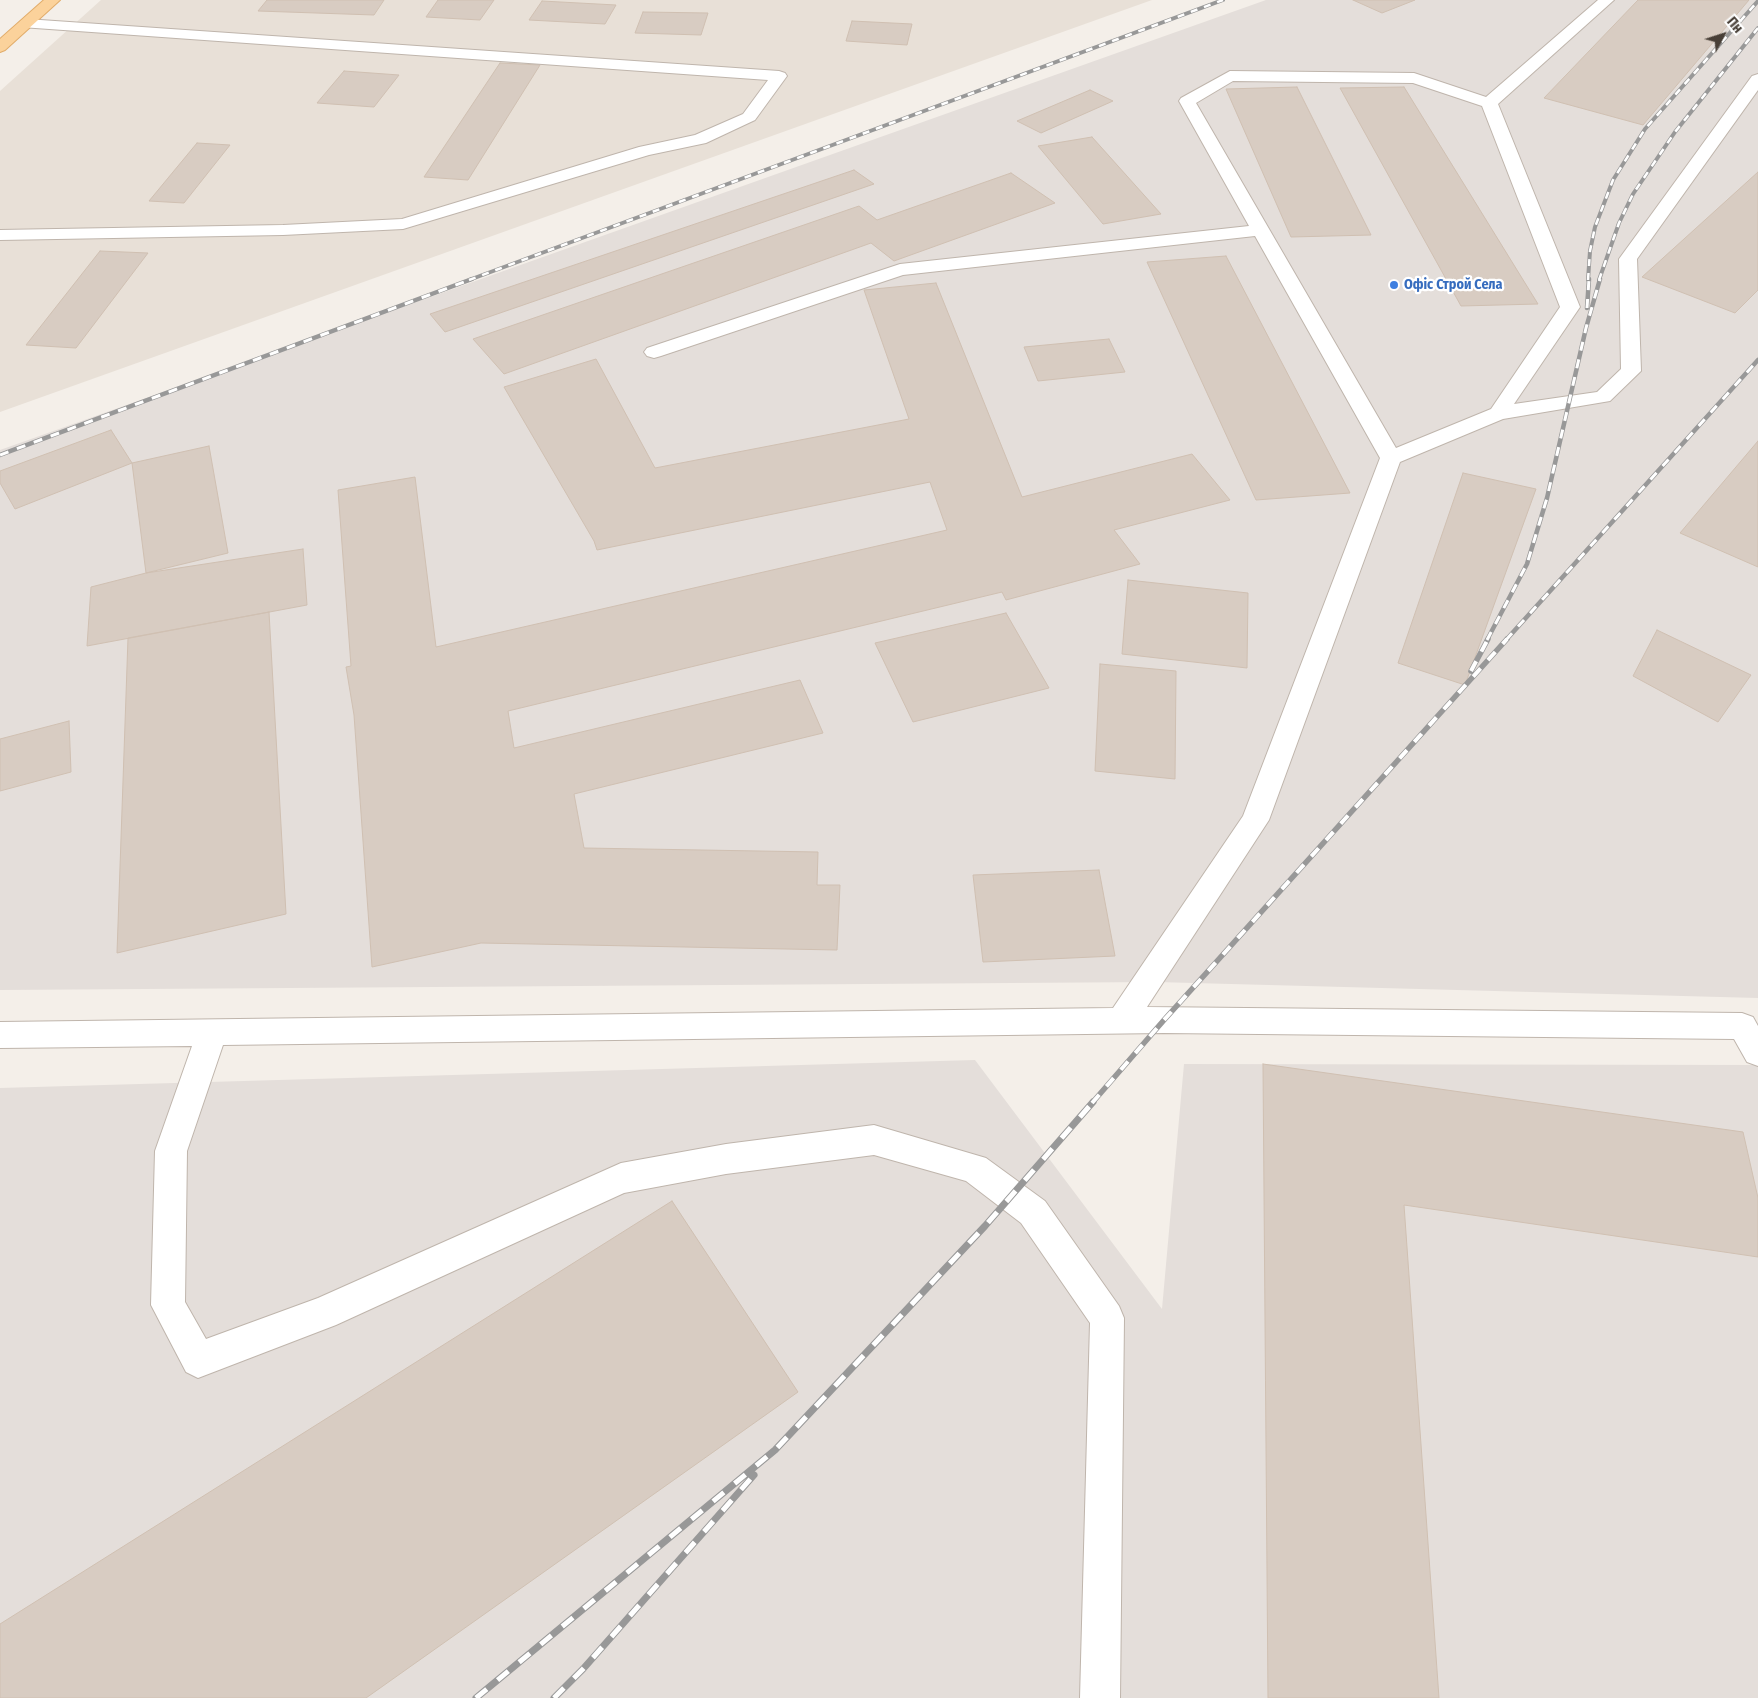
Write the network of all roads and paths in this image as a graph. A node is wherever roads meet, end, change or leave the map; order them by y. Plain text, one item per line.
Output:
1 (53, 0) edge
2 (1607, 0) edge
3 (26, 24) junction
4 (0, 47) edge
5 (1758, 79) edge
6 (1489, 103) junction
7 (1261, 230) junction
8 (0, 235) edge
9 (654, 352) dead end
10 (1498, 413) junction
11 (1391, 458) junction
12 (1121, 1021) junction
13 (212, 1032) junction
14 (0, 1035) edge
15 (1758, 1053) edge
16 (1100, 1698) edge

1 - 3 main road
2 - 6 lane
3 - 4 main road
3 - 8 lane
5 - 10 lane
6 - 7 lane
6 - 10 lane
7 - 9 lane
7 - 11 lane
10 - 11 lane
11 - 12 lane
12 - 13 lane
12 - 15 lane
13 - 14 lane
13 - 16 lane

